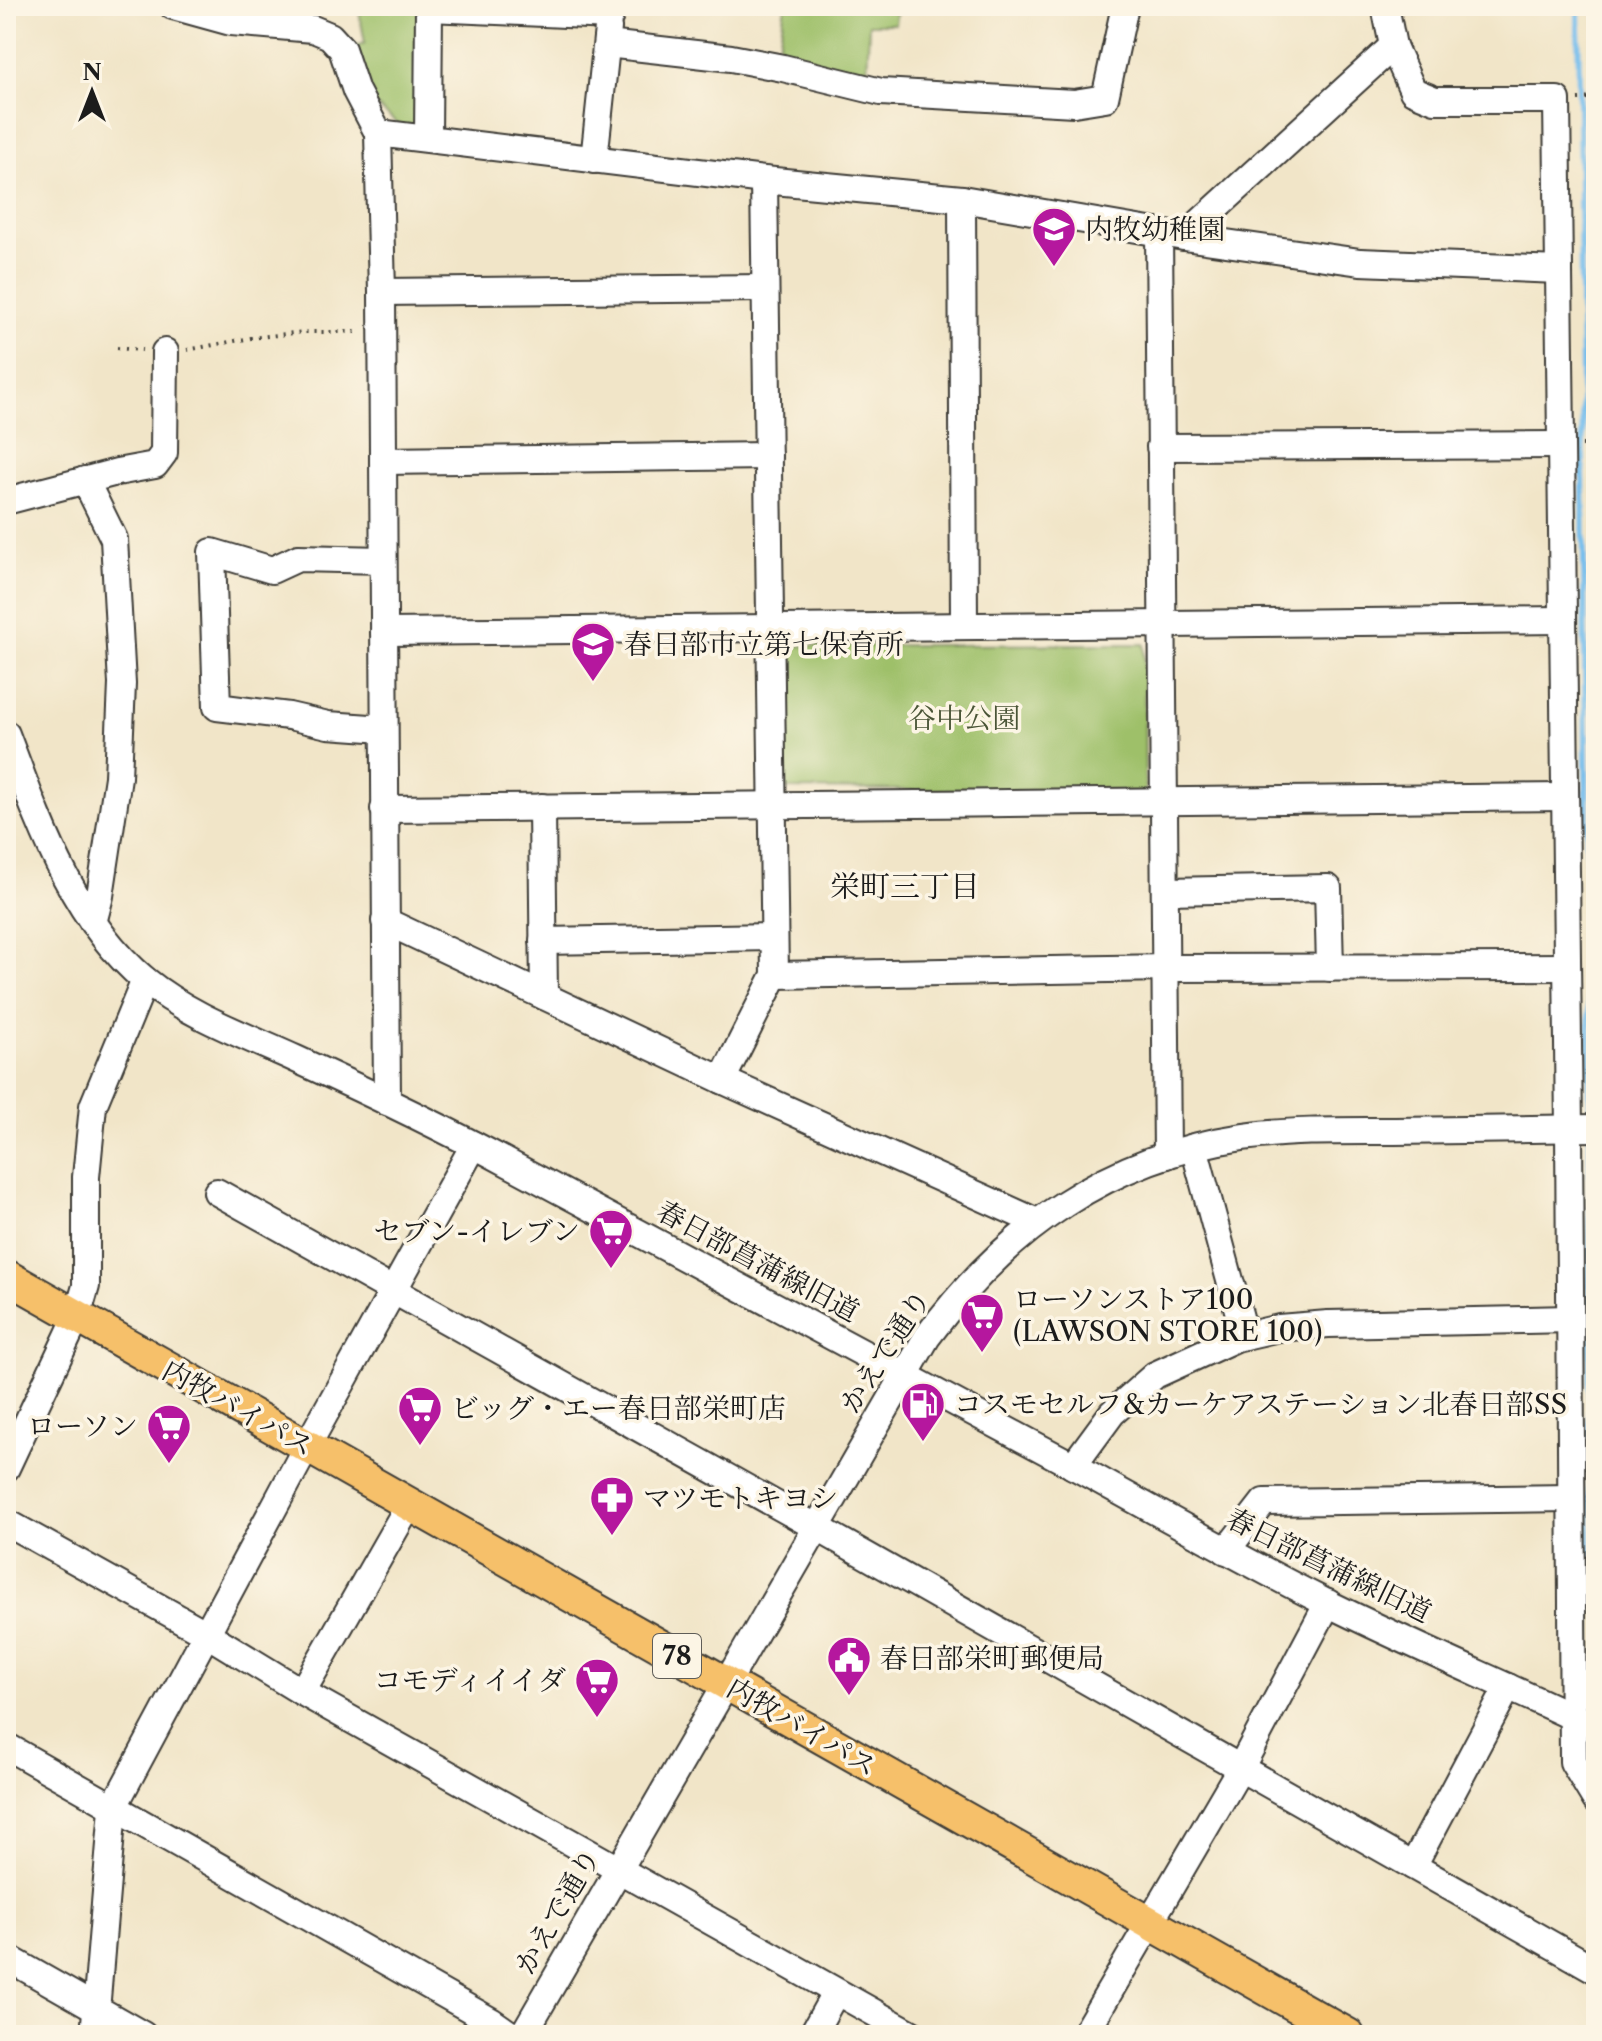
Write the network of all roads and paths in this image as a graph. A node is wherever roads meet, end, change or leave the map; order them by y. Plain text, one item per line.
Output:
1 (173, 6) edge
2 (1125, 6) edge
3 (1385, 6) edge
4 (429, 7) edge
5 (610, 11) edge
6 (220, 12) edge
7 (607, 44) junction
8 (1393, 46) junction
9 (378, 133) junction
10 (428, 138) junction
11 (594, 160) junction
12 (764, 180) junction
13 (962, 199) junction
14 (1172, 235) junction
15 (1559, 270) junction
16 (765, 288) junction
17 (382, 292) junction
18 (383, 332) junction
19 (117, 348) dead end
20 (165, 352) junction
21 (1561, 445) junction
22 (1160, 447) junction
23 (768, 456) junction
24 (383, 461) junction
25 (85, 480) junction
26 (6, 501) edge
27 (383, 560) junction
28 (1563, 620) junction
29 (1162, 624) junction
30 (964, 626) junction
31 (771, 629) junction
32 (384, 632) junction
33 (384, 729) junction
34 (6, 734) edge
35 (16, 791) edge
36 (1565, 797) junction
37 (1165, 803) junction
38 (773, 804) junction
39 (542, 807) junction
40 (384, 809) junction
41 (1166, 891) junction
42 (385, 921) junction
43 (93, 923) junction
44 (774, 937) junction
45 (543, 941) junction
46 (1567, 967) junction
47 (1167, 968) junction
48 (1330, 968) junction
49 (775, 975) junction
50 (145, 980) junction
51 (544, 996) junction
52 (722, 1080) junction
53 (387, 1102) junction
54 (1596, 1128) edge
55 (1569, 1129) junction
56 (474, 1145) junction
57 (1194, 1147) junction
58 (1167, 1155) junction
59 (217, 1192) dead end
60 (1037, 1222) junction
61 (6, 1276) edge
62 (394, 1290) junction
63 (77, 1317) junction
64 (1570, 1319) junction
65 (1245, 1336) junction
66 (903, 1375) junction
67 (307, 1446) junction
68 (1073, 1466) junction
69 (6, 1468) edge
70 (1571, 1498) junction
71 (409, 1505) junction
72 (6, 1522) edge
73 (816, 1527) junction
74 (1226, 1551) junction
75 (1328, 1603) junction
76 (207, 1634) junction
77 (725, 1683) junction
78 (1508, 1687) junction
79 (302, 1692) junction
80 (1585, 1721) edge
81 (6, 1746) edge
82 (1241, 1767) junction
83 (1596, 1800) edge
84 (113, 1808) junction
85 (1413, 1866) junction
86 (618, 1870) junction
87 (1150, 1924) junction
88 (6, 1957) edge
89 (1596, 1970) edge
90 (836, 1992) junction
91 (95, 2022) edge
92 (1341, 2033) edge
93 (143, 2035) edge
94 (511, 2035) edge
95 (523, 2035) edge
96 (812, 2035) edge
97 (914, 2035) edge
98 (1084, 2035) edge

1 - 6 street
2 - 7 street
3 - 8 street
4 - 5 street
4 - 10 street
5 - 7 street
6 - 9 street
7 - 11 street
8 - 14 street
8 - 15 street
9 - 10 street
9 - 17 street
10 - 11 street
11 - 12 street
12 - 13 street
12 - 16 street
13 - 14 street
13 - 30 street
14 - 15 street
14 - 22 street
15 - 21 street
16 - 17 street
16 - 23 street
17 - 18 street
18 - 20 path
18 - 24 street
19 - 20 path
20 - 25 street
21 - 22 street
21 - 28 street
22 - 29 street
23 - 24 street
23 - 31 street
24 - 27 street
25 - 26 street
25 - 43 street
27 - 32 street
27 - 33 street
28 - 29 street
28 - 36 street
29 - 30 street
29 - 37 street
30 - 31 street
31 - 32 street
31 - 38 street
32 - 33 street
33 - 40 street
34 - 35 street, 春日部菖蒲線旧道
35 - 43 street, 春日部菖蒲線旧道
36 - 37 street
36 - 46 street
37 - 38 street
37 - 41 street
38 - 39 street
38 - 44 street
39 - 40 street
39 - 45 street
40 - 42 street
41 - 47 street
41 - 48 street
42 - 51 street
42 - 53 street
43 - 50 street, 春日部菖蒲線旧道
44 - 45 street
44 - 49 street
45 - 51 street
46 - 48 street
46 - 55 street
47 - 48 street
47 - 49 street
47 - 58 street
49 - 52 street
50 - 53 street, 春日部菖蒲線旧道
50 - 63 street
51 - 52 street
52 - 60 street
53 - 56 street, 春日部菖蒲線旧道
54 - 55 street, かえで通り
55 - 57 street, かえで通り
55 - 64 street
56 - 62 street
56 - 66 street, 春日部菖蒲線旧道
57 - 58 street, かえで通り
57 - 65 street
58 - 60 street, かえで通り
59 - 62 street
60 - 66 street, かえで通り
61 - 63 main road, 内牧バイパス / 78
62 - 67 street
62 - 73 street
63 - 67 main road, 内牧バイパス / 78
63 - 69 street
64 - 65 street
64 - 70 street
65 - 68 street
66 - 68 street, 春日部菖蒲線旧道
66 - 73 street, かえで通り
67 - 71 main road, 内牧バイパス / 78
67 - 76 street
68 - 74 street, 春日部菖蒲線旧道
70 - 74 street
70 - 80 street
71 - 77 main road, 内牧バイパス / 78
71 - 79 street
72 - 76 street
73 - 77 street, かえで通り
73 - 82 street
74 - 75 street, 春日部菖蒲線旧道
75 - 78 street, 春日部菖蒲線旧道
75 - 82 street
76 - 79 street
76 - 84 street
77 - 86 street, かえで通り
77 - 87 main road, 内牧バイパス / 78
78 - 80 street, 春日部菖蒲線旧道
78 - 85 street
79 - 86 street
80 - 83 street
81 - 84 street
82 - 85 street
82 - 87 street
84 - 91 street
84 - 94 street
85 - 89 street
86 - 90 street
86 - 95 street, かえで通り
87 - 92 main road, 内牧バイパス / 78
87 - 98 street
88 - 91 street
90 - 96 street
90 - 97 street
91 - 93 street

